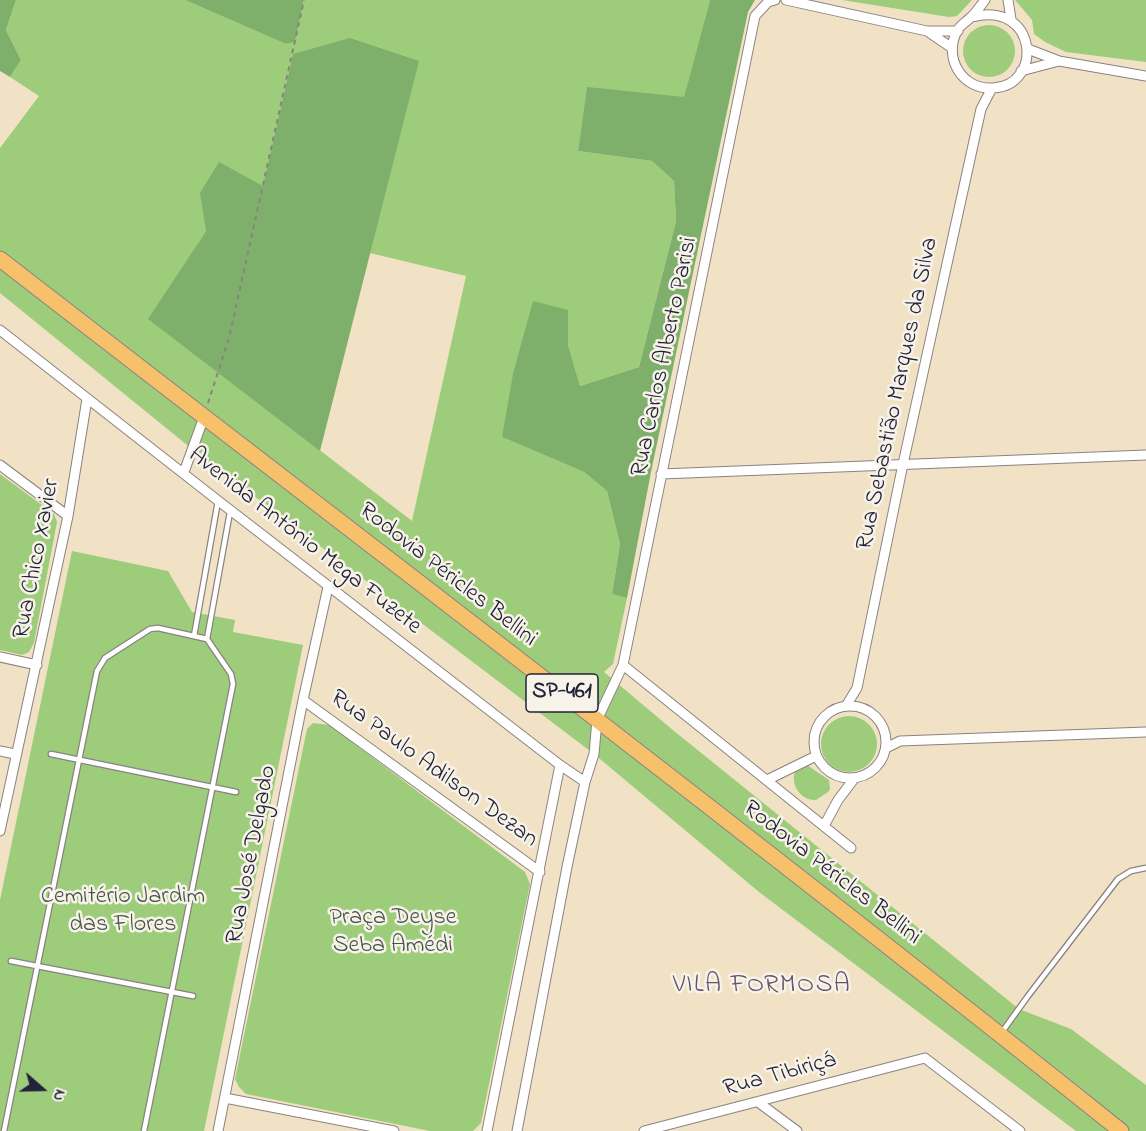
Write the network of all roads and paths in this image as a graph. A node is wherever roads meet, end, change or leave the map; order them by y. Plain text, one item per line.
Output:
1 (304, 0) edge
2 (786, 0) edge
3 (985, 0) edge
4 (1008, 0) edge
5 (771, 1) edge
6 (972, 17) junction
7 (1011, 19) junction
8 (927, 31) junction
9 (957, 31) junction
10 (952, 48) junction
11 (1028, 49) junction
12 (1059, 61) junction
13 (1022, 71) junction
14 (1146, 76) edge
15 (976, 86) junction
16 (992, 88) junction
17 (981, 109) junction
18 (0, 259) edge
19 (0, 330) edge
20 (87, 399) junction
21 (204, 417) junction
22 (1146, 456) edge
23 (903, 464) junction
24 (0, 465) edge
25 (184, 472) junction
26 (661, 474) junction
27 (218, 501) junction
28 (230, 511) junction
29 (68, 516) junction
30 (328, 587) junction
31 (194, 636) junction
32 (207, 639) junction
33 (0, 657) edge
34 (37, 665) junction
35 (623, 665) junction
36 (857, 688) junction
37 (303, 700) junction
38 (846, 706) junction
39 (863, 708) junction
40 (597, 720) junction
41 (1146, 732) edge
42 (885, 733) junction
43 (900, 741) junction
44 (886, 748) junction
45 (0, 751) edge
46 (15, 754) junction
47 (51, 754) dead end
48 (816, 756) junction
49 (78, 759) junction
50 (560, 765) junction
51 (854, 779) junction
52 (767, 780) junction
53 (585, 782) junction
54 (213, 787) junction
55 (236, 792) dead end
56 (824, 826) junction
57 (0, 831) edge
58 (851, 848) dead end
59 (1146, 868) edge
60 (540, 872) junction
61 (11, 961) dead end
62 (37, 966) junction
63 (172, 992) junction
64 (193, 996) dead end
65 (1001, 1035) junction
66 (225, 1098) junction
67 (758, 1102) junction
68 (4, 1131) edge
69 (144, 1131) edge
70 (218, 1131) edge
71 (394, 1131) edge
72 (488, 1131) edge
73 (517, 1131) edge
74 (644, 1131) edge
75 (796, 1131) edge
76 (1020, 1131) edge
77 (1121, 1131) edge

1 - 21 path
2 - 8 street
3 - 6 street
4 - 7 street
5 - 26 street, Rua Carlos Alberto Parisi
6 - 7 street
6 - 9 street
7 - 11 street
8 - 9 street
8 - 10 street
9 - 10 street
10 - 15 street
11 - 12 street
11 - 13 street
12 - 13 street
12 - 14 street
13 - 16 street
15 - 16 street
15 - 17 street, Rua Sebastião Marques da Silva
16 - 17 street, Rua Sebastião Marques da Silva
17 - 23 street, Rua Sebastião Marques da Silva
18 - 21 main road, Rodovia Péricles Bellini / SP-461
19 - 20 street, Avenida Antônio Mega Fuzete
20 - 25 street, Avenida Antônio Mega Fuzete
20 - 29 street, Rua Chico Xavier
21 - 25 street
21 - 40 main road, Rodovia Péricles Bellini / SP-461
22 - 23 street
23 - 26 street
23 - 36 street, Rua Sebastião Marques da Silva
24 - 29 street
25 - 27 street, Avenida Antônio Mega Fuzete
26 - 35 street, Rua Carlos Alberto Parisi
27 - 28 street, Avenida Antônio Mega Fuzete
27 - 31 lane
28 - 30 street, Avenida Antônio Mega Fuzete
28 - 32 lane
29 - 34 street, Rua Chico Xavier
30 - 37 street, Rua José Delgado
30 - 50 street, Avenida Antônio Mega Fuzete
31 - 32 lane
31 - 49 lane
32 - 54 lane
33 - 34 street
34 - 46 street, Rua Chico Xavier
35 - 40 street, Rua Carlos Alberto Parisi
35 - 52 street
36 - 38 street, Rua Sebastião Marques da Silva
36 - 39 street, Rua Sebastião Marques da Silva
37 - 60 street, Rua Paulo Adilson Dezan
37 - 66 street, Rua José Delgado
38 - 39 street
38 - 48 street
39 - 42 street
40 - 53 street
40 - 65 main road, Rodovia Péricles Bellini / SP-461
41 - 43 street
42 - 43 street
42 - 44 street
43 - 44 street
44 - 51 street
45 - 46 street
46 - 57 street, Rua Chico Xavier
47 - 49 lane
48 - 51 street
48 - 52 street
49 - 54 lane
49 - 62 lane
50 - 53 street, Avenida Antônio Mega Fuzete
50 - 60 street
51 - 56 street
52 - 56 street
53 - 73 street
54 - 55 lane
54 - 63 lane
56 - 58 street
59 - 65 lane
60 - 72 street
61 - 62 lane
62 - 63 lane
62 - 68 lane
63 - 64 lane
63 - 69 lane
65 - 77 main road, Rodovia Péricles Bellini / SP-461
66 - 70 street, Rua José Delgado
66 - 71 street
67 - 74 street, Rua Tibiriçá
67 - 75 street
67 - 76 street, Rua Tibiriçá

